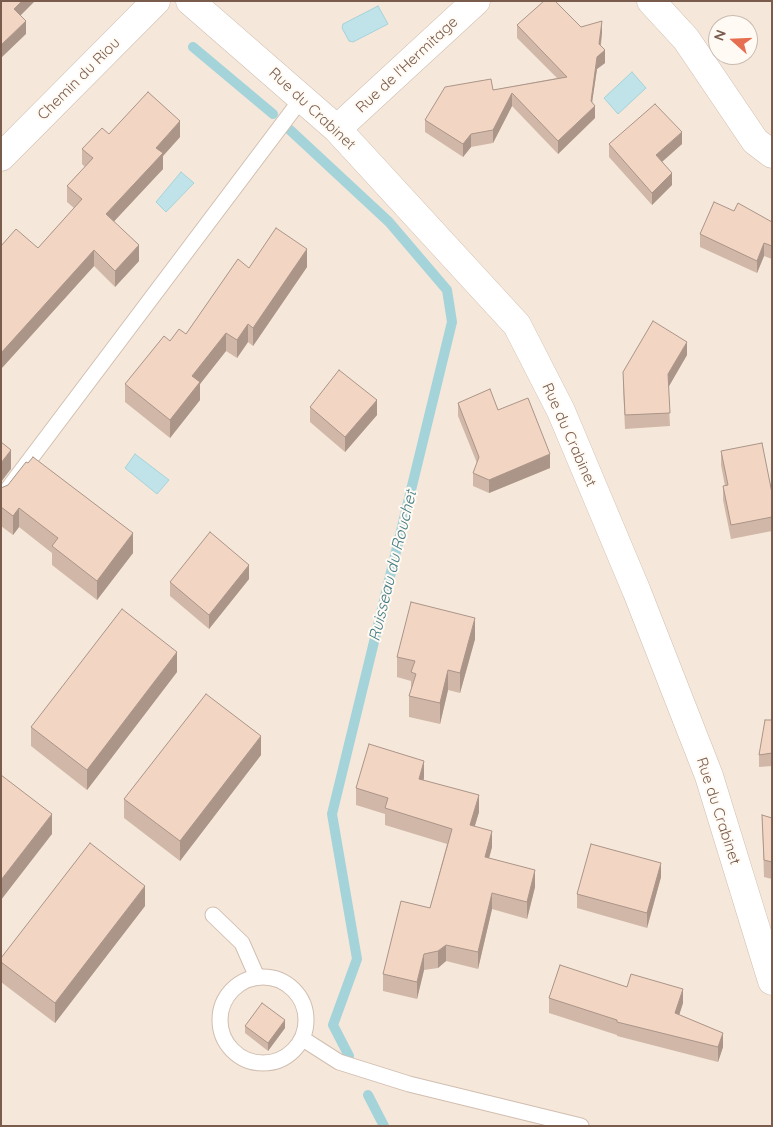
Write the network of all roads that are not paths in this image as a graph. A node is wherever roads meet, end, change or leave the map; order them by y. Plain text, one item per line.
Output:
1 (156, 1) edge
2 (190, 1) edge
3 (476, 1) edge
4 (651, 1) edge
5 (302, 98) junction
6 (337, 129) junction
7 (772, 154) edge
8 (1, 157) edge
9 (1, 498) edge
10 (213, 915) dead end
11 (257, 977) junction
12 (772, 981) edge
13 (303, 1039) junction
14 (581, 1126) edge

1 - 8 street, Chemin du Riou
2 - 5 street, Rue du Crabinet
3 - 6 street, Rue de l'Hermitage
4 - 7 street
5 - 6 street, Rue du Crabinet
5 - 9 lane
6 - 12 street, Rue du Crabinet
10 - 11 lane
11 - 13 lane
11 - 13 lane
13 - 14 lane

